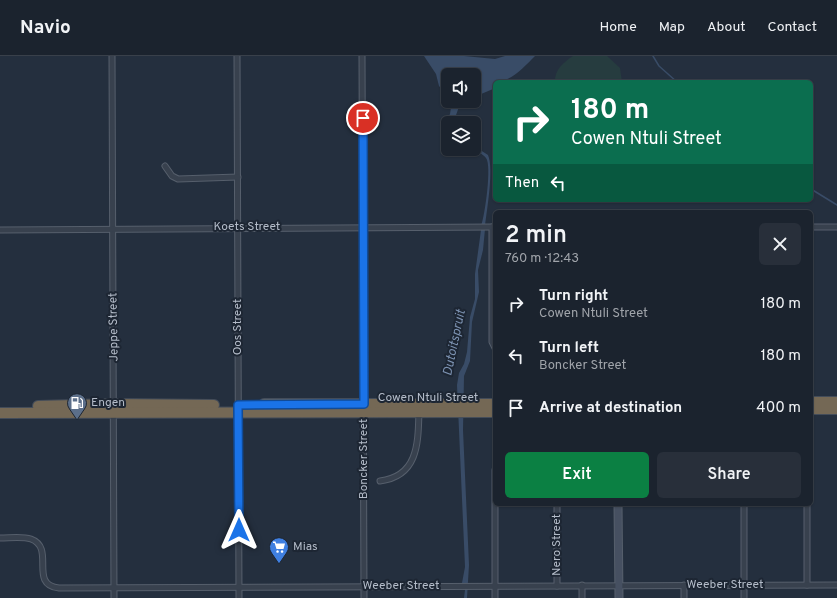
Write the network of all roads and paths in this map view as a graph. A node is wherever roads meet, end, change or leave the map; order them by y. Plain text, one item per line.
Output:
1 (112, 56) edge
2 (237, 56) edge
3 (362, 56) edge
4 (165, 166) dead end
5 (238, 177) junction
6 (364, 227) junction
7 (491, 227) edge
8 (813, 227) edge
9 (837, 227) edge
10 (112, 228) junction
11 (238, 228) junction
12 (0, 230) edge
13 (493, 270) edge
14 (813, 402) edge
15 (837, 402) edge
16 (493, 404) edge
17 (0, 406) edge
18 (364, 407) junction
19 (114, 408) junction
20 (239, 408) junction
21 (453, 408) junction
22 (464, 408) junction
23 (813, 409) edge
24 (837, 409) edge
25 (419, 411) junction
26 (493, 412) edge
27 (0, 413) edge
28 (380, 481) dead end
29 (495, 506) edge
30 (557, 506) edge
31 (618, 506) edge
32 (744, 506) edge
33 (807, 506) edge
34 (0, 538) edge
35 (582, 585) junction
36 (684, 585) junction
37 (744, 585) junction
38 (807, 585) junction
39 (837, 585) edge
40 (364, 586) junction
41 (495, 586) junction
42 (557, 586) junction
43 (619, 586) junction
44 (114, 587) junction
45 (239, 588) junction
46 (114, 598) edge
47 (239, 598) edge
48 (364, 598) edge
49 (495, 598) edge
50 (582, 598) edge
51 (619, 598) edge
52 (684, 598) edge
53 (744, 598) edge

1 - 10 street, Jeppe Street
2 - 5 street, Oos Street
3 - 6 street, Boncker Street
4 - 5 street
5 - 11 street, Oos Street
6 - 7 street, Koets Street
6 - 11 street, Koets Street
6 - 18 street, Boncker Street
7 - 13 street
8 - 9 street
10 - 11 street, Koets Street
10 - 12 street, Koets Street
10 - 19 street, Jeppe Street
11 - 20 street, Oos Street
14 - 15 highway
16 - 22 highway, Cowen Ntuli Street
17 - 19 highway, Cowen Ntuli Street
18 - 20 highway, Cowen Ntuli Street
18 - 21 highway, Cowen Ntuli Street
18 - 25 highway, Cowen Ntuli Street
18 - 40 street, Boncker Street
19 - 20 highway, Cowen Ntuli Street
19 - 27 highway, Cowen Ntuli Street
19 - 44 street, Jeppe Street
20 - 45 street, Oos Street
21 - 22 highway, Cowen Ntuli Street
21 - 25 highway, Cowen Ntuli Street
22 - 26 highway, Cowen Ntuli Street
23 - 24 highway
25 - 28 street
29 - 41 street
30 - 42 street, Nero Street
31 - 43 street
32 - 37 street
33 - 38 street
34 - 44 street, Weeber Street
35 - 42 street, Weeber Street
35 - 43 street, Weeber Street
35 - 50 street
36 - 37 street, Weeber Street
36 - 43 street, Weeber Street
36 - 52 street
37 - 38 street, Weeber Street
37 - 53 street
38 - 39 street, Weeber Street
40 - 41 street, Weeber Street
40 - 45 street, Weeber Street
40 - 48 street, Boncker Street
41 - 42 street, Weeber Street
41 - 49 street
43 - 51 street
44 - 45 street, Weeber Street
44 - 46 street, Jeppe Street
45 - 47 street, Oos Street

